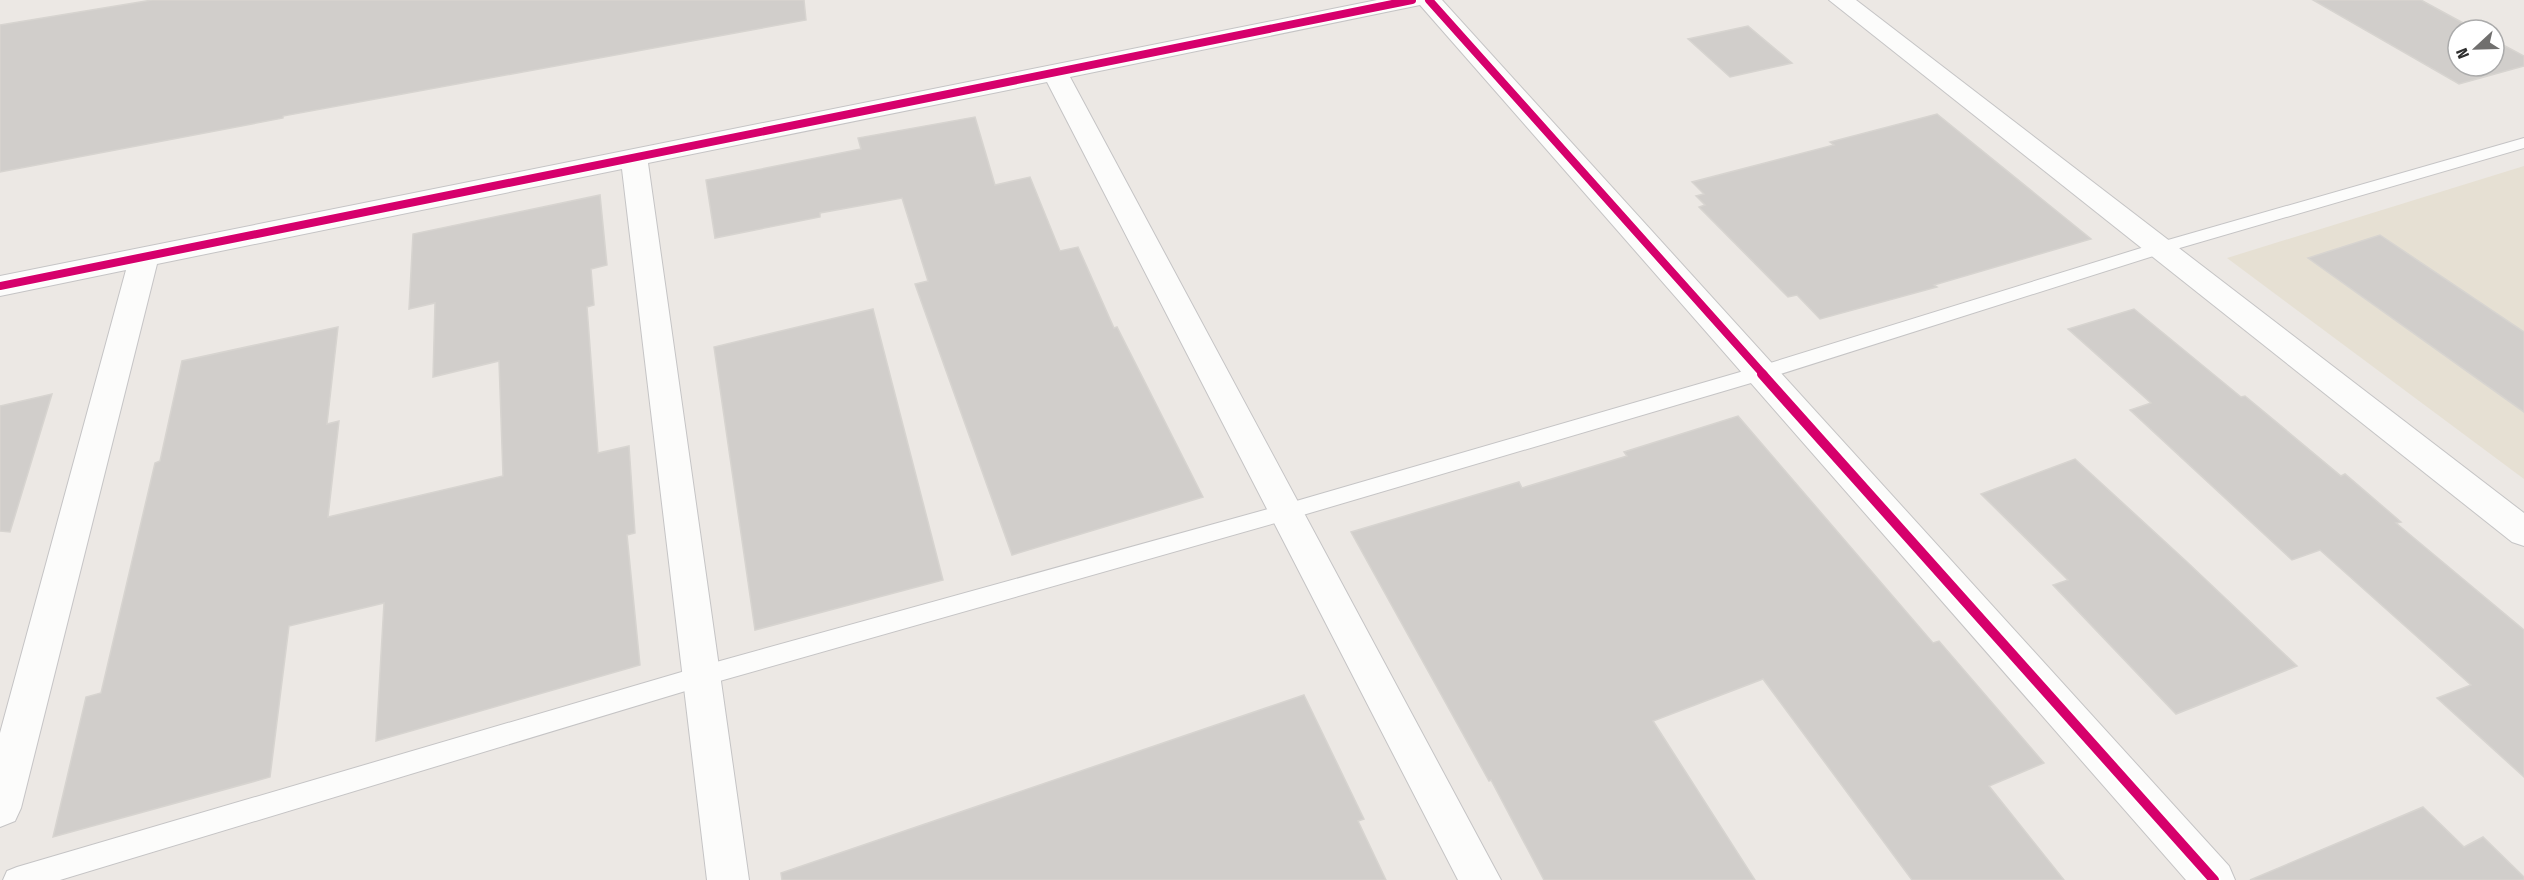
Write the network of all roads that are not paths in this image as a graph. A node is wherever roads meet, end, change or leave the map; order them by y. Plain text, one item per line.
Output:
1 (1412, 0) edge
2 (1429, 0) edge
3 (1841, 0) edge
4 (1055, 72) junction
5 (2524, 143) edge
6 (633, 158) junction
7 (2160, 248) junction
8 (144, 257) junction
9 (0, 286) edge
10 (1761, 373) junction
11 (1286, 512) junction
12 (2524, 532) edge
13 (702, 676) junction
14 (0, 808) edge
15 (17, 880) edge
16 (728, 880) edge
17 (1480, 880) edge
18 (2214, 880) edge

1 - 4 street
2 - 10 street
3 - 7 street
4 - 6 street
4 - 11 street
5 - 7 lane
6 - 8 street
6 - 13 street
7 - 10 lane
7 - 12 street
8 - 9 street
8 - 14 street
10 - 11 lane
10 - 18 street
11 - 13 lane
11 - 17 street
13 - 15 lane
13 - 16 street

